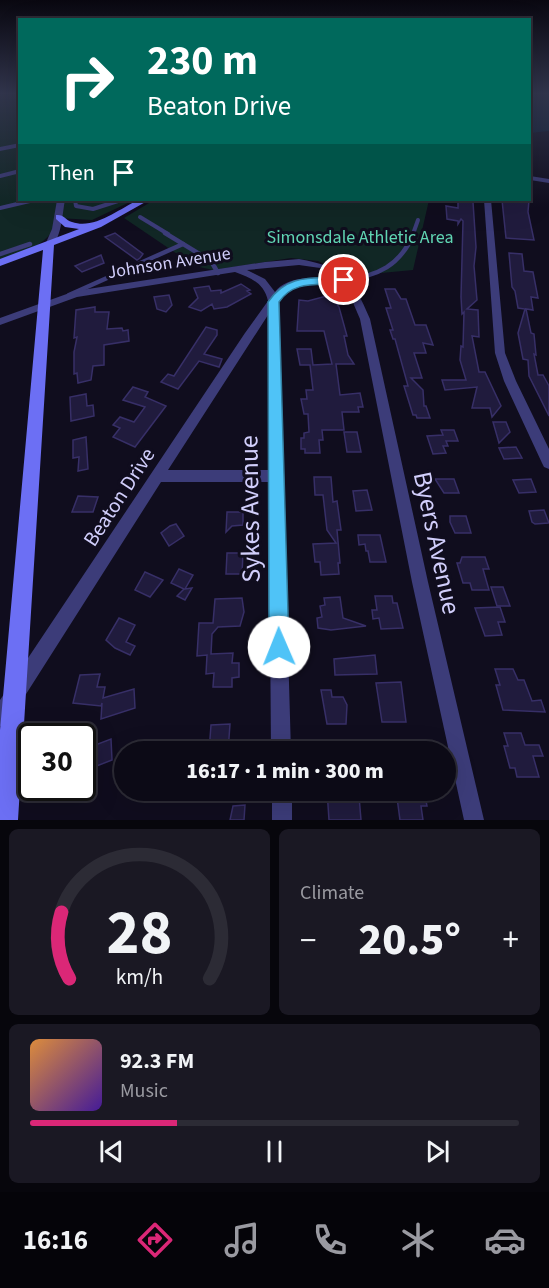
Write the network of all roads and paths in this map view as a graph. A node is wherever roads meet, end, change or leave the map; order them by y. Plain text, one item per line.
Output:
1 (18, 145) edge
2 (0, 149) edge
3 (18, 172) edge
4 (0, 176) edge
5 (531, 178) edge
6 (549, 182) edge
7 (30, 201) edge
8 (61, 201) edge
9 (75, 201) edge
10 (118, 201) edge
11 (142, 201) edge
12 (487, 201) edge
13 (0, 208) edge
14 (59, 217) junction
15 (140, 217) dead end
16 (418, 220) dead end
17 (97, 225) junction
18 (30, 244) dead end
19 (183, 244) junction
20 (49, 245) junction
21 (0, 254) edge
22 (0, 263) edge
23 (232, 270) junction
24 (219, 273) junction
25 (344, 280) junction
26 (69, 296) junction
27 (273, 302) junction
28 (44, 304) junction
29 (0, 322) edge
30 (549, 463) edge
31 (158, 476) junction
32 (277, 476) junction
33 (14, 696) junction
34 (0, 717) edge
35 (281, 741) edge
36 (282, 801) edge
37 (4, 820) edge
38 (282, 820) edge
39 (474, 820) edge

1 - 2 street
3 - 4 lane
5 - 6 street
7 - 13 lane
8 - 14 street
9 - 10 lane
11 - 17 street
12 - 30 street
14 - 17 street
14 - 20 street
15 - 19 lane
16 - 25 lane
17 - 20 street
18 - 21 lane
19 - 24 lane
19 - 26 lane
20 - 22 street
20 - 28 street
23 - 24 street, Johnson Avenue
23 - 25 street, Johnson Avenue
23 - 27 street
24 - 26 street, Johnson Avenue
25 - 27 street, Beaton Drive
25 - 39 street, Byers Avenue
26 - 28 street, Johnson Avenue
27 - 31 street, Beaton Drive
27 - 32 street, Sykes Avenue
28 - 29 street, Johnson Avenue
28 - 33 street
31 - 32 street
31 - 33 street, Beaton Drive
32 - 35 street, Sykes Avenue
33 - 34 street, Beaton Drive
33 - 37 street
36 - 38 street

